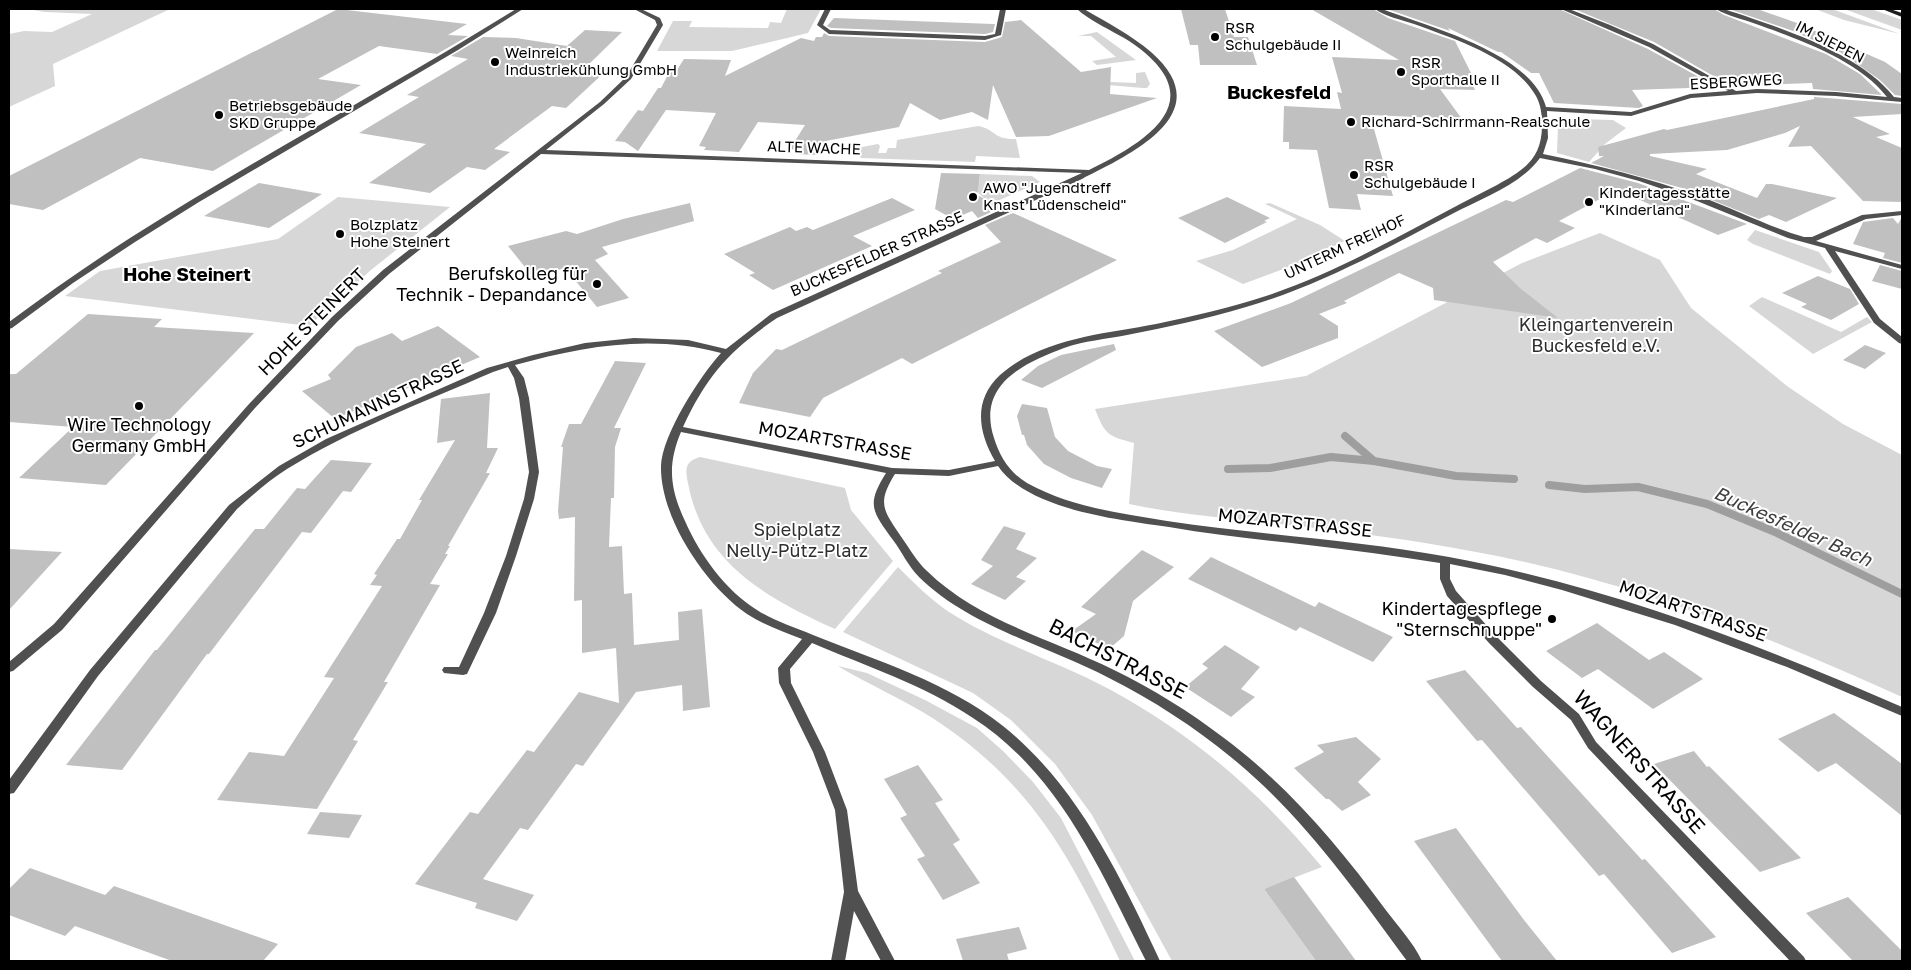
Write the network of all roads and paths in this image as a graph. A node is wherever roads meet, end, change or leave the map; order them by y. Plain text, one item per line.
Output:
1 (520, 9) edge
2 (637, 9) edge
3 (828, 9) edge
4 (1003, 9) edge
5 (1080, 9) edge
6 (1378, 9) edge
7 (1564, 9) edge
8 (1719, 9) edge
9 (1885, 9) edge
10 (1902, 15) edge
11 (1734, 92) junction
12 (1892, 99) junction
13 (1902, 100) edge
14 (1543, 109) junction
15 (540, 152) junction
16 (1540, 156) junction
17 (1087, 172) junction
18 (1902, 213) edge
19 (1800, 239) junction
20 (1813, 239) junction
21 (1825, 247) junction
22 (1902, 267) edge
23 (9, 326) edge
24 (1902, 341) edge
25 (727, 352) junction
26 (510, 364) junction
27 (678, 430) junction
28 (1000, 463) junction
29 (892, 471) junction
30 (1445, 560) junction
31 (810, 638) junction
32 (9, 668) edge
33 (448, 670) dead end
34 (1902, 712) edge
35 (9, 789) edge
36 (851, 892) junction
37 (838, 961) edge
38 (888, 961) edge
39 (1154, 961) edge
40 (1415, 961) edge
41 (1799, 961) edge

1 - 23 street
2 - 15 street, HOHE STEINERT
3 - 4 street
5 - 17 street, BUCKESFELDER STRASSE
6 - 14 street
7 - 11 street
8 - 12 street, IM SIEPEN
9 - 10 main road
11 - 12 street, ESBERGWEG
11 - 14 street, ESBERGWEG
12 - 13 street, ESBERGWEG
14 - 16 street
15 - 17 street, ALTE WACHE
15 - 32 street, HOHE STEINERT
16 - 19 street
16 - 28 street, UNTERM FREIHOF
17 - 25 street, BUCKESFELDER STRASSE
18 - 20 street
19 - 20 street
19 - 21 street
20 - 21 street
21 - 22 street
21 - 24 street
25 - 26 street, SCHUMANNSTRASSE
25 - 27 street, BUCKESFELDER STRASSE
26 - 33 street
26 - 35 street, SCHUMANNSTRASSE
27 - 29 street, MOZARTSTRASSE
27 - 31 street, BUCKESFELDER STRASSE
28 - 29 street, MOZARTSTRASSE
28 - 30 street, MOZARTSTRASSE
29 - 40 street, BACHSTRASSE
30 - 34 street, MOZARTSTRASSE
30 - 41 street, WAGNERSTRASSE
31 - 36 street
31 - 39 street, BUCKESFELDER STRASSE
36 - 37 street
36 - 38 street

